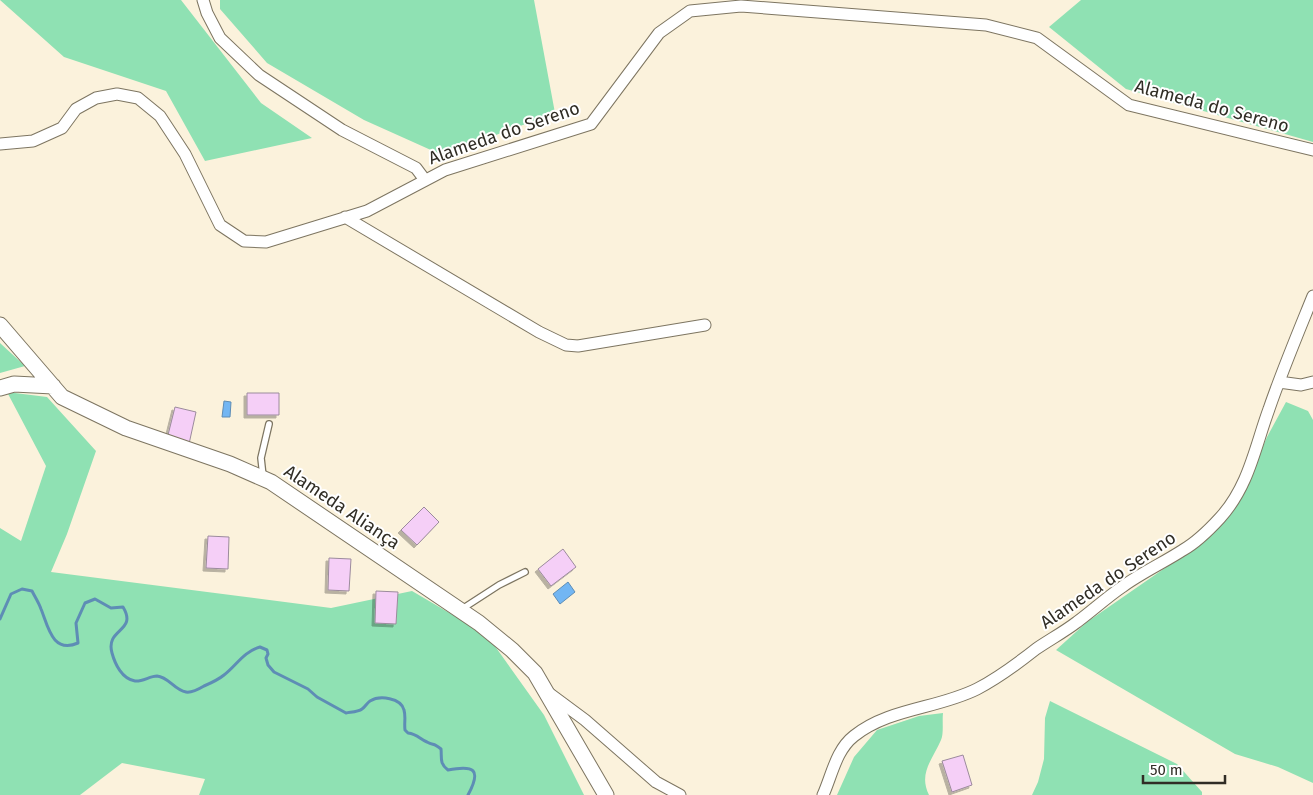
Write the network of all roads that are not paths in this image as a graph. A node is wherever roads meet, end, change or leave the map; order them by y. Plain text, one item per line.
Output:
1 (203, 0) edge
2 (0, 144) edge
3 (1313, 150) edge
4 (425, 180) junction
5 (345, 218) junction
6 (1313, 296) edge
7 (0, 324) edge
8 (705, 325) dead end
9 (1279, 382) junction
10 (1313, 382) edge
11 (53, 386) junction
12 (0, 388) edge
13 (269, 424) dead end
14 (263, 478) junction
15 (525, 572) dead end
16 (460, 610) junction
17 (546, 692) junction
18 (606, 795) edge
19 (680, 795) edge
20 (823, 795) edge

1 - 4 street
2 - 5 street, Alameda do Sereno
3 - 4 street, Alameda do Sereno
4 - 5 street, Alameda do Sereno
5 - 8 street
6 - 9 street, Alameda do Sereno
7 - 11 street, Alameda Aliança
9 - 10 street
9 - 20 street, Alameda do Sereno
11 - 12 street
11 - 14 street, Alameda Aliança
13 - 14 lane
14 - 16 street, Alameda Aliança
15 - 16 lane
16 - 17 street, Alameda Aliança
17 - 18 street, Alameda Aliança
17 - 19 street

